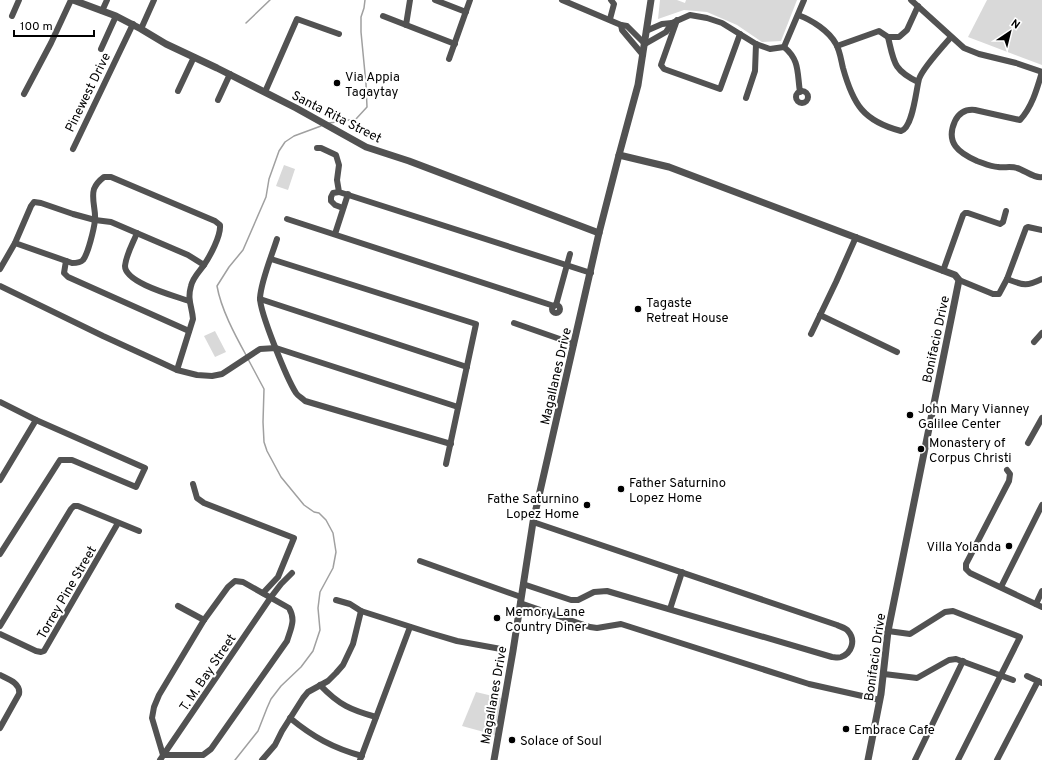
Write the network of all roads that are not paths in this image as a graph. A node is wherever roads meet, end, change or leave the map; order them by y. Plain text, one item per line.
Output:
1 (19, 0) edge
2 (72, 0) edge
3 (106, 0) edge
4 (154, 0) edge
5 (410, 0) edge
6 (435, 0) edge
7 (470, 0) edge
8 (562, 0) edge
9 (611, 0) edge
10 (651, 0) edge
11 (804, 0) edge
12 (911, 0) edge
13 (572, 2) edge
14 (918, 6) junction
15 (102, 11) junction
16 (466, 12) junction
17 (798, 15) junction
18 (12, 16) dead end
19 (116, 16) junction
20 (383, 16) dead end
21 (610, 20) junction
22 (674, 21) junction
23 (133, 24) junction
24 (406, 25) junction
25 (621, 25) junction
26 (141, 29) junction
27 (646, 31) junction
28 (339, 34) dead end
29 (740, 34) junction
30 (888, 37) junction
31 (951, 37) junction
32 (455, 44) junction
33 (645, 44) junction
34 (756, 44) junction
35 (837, 46) junction
36 (784, 47) junction
37 (101, 49) dead end
38 (643, 55) junction
39 (194, 57) junction
40 (449, 59) dead end
41 (1042, 72) edge
42 (230, 74) junction
43 (918, 82) junction
44 (178, 91) dead end
45 (265, 92) junction
46 (800, 92) dead end
47 (24, 94) dead end
48 (746, 98) dead end
49 (218, 100) dead end
50 (317, 148) dead end
51 (73, 149) dead end
52 (619, 154) junction
53 (1042, 178) edge
54 (339, 192) junction
55 (348, 194) junction
56 (344, 208) junction
57 (1006, 211) dead end
58 (287, 219) dead end
59 (95, 220) junction
60 (1042, 230) edge
61 (137, 233) junction
62 (599, 233) junction
63 (335, 234) junction
64 (856, 237) junction
65 (277, 239) dead end
66 (15, 243) junction
67 (570, 254) dead end
68 (271, 259) junction
69 (66, 261) junction
70 (204, 265) junction
71 (566, 266) junction
72 (0, 269) edge
73 (943, 271) junction
74 (591, 273) junction
75 (1007, 279) junction
76 (1042, 279) edge
77 (959, 280) junction
78 (0, 286) edge
79 (260, 298) junction
80 (189, 301) junction
81 (820, 315) junction
82 (514, 323) dead end
83 (189, 331) junction
84 (1042, 333) edge
85 (811, 334) dead end
86 (1034, 342) dead end
87 (574, 344) junction
88 (276, 348) junction
89 (897, 352) dead end
90 (467, 366) junction
91 (177, 370) junction
92 (0, 403) edge
93 (458, 407) junction
94 (36, 420) junction
95 (1041, 421) edge
96 (1028, 443) dead end
97 (451, 444) junction
98 (446, 464) dead end
99 (1007, 470) dead end
100 (0, 480) edge
101 (194, 484) dead end
102 (1042, 505) edge
103 (533, 522) junction
104 (118, 523) junction
105 (139, 531) dead end
106 (2, 546) edge
107 (0, 554) edge
108 (420, 561) dead end
109 (682, 572) junction
110 (292, 573) dead end
111 (523, 584) junction
112 (1001, 586) junction
113 (1042, 591) edge
114 (263, 593) junction
115 (272, 597) junction
116 (336, 600) dead end
117 (521, 600) junction
118 (1036, 604) junction
119 (178, 606) dead end
120 (1042, 607) edge
121 (670, 609) junction
122 (361, 611) junction
123 (204, 620) junction
124 (0, 626) edge
125 (410, 627) junction
126 (888, 631) junction
127 (0, 634) edge
128 (507, 649) junction
129 (963, 661) junction
130 (884, 674) junction
131 (0, 675) edge
132 (1001, 675) junction
133 (1027, 676) dead end
134 (1013, 680) dead end
135 (1040, 682) edge
136 (320, 685) junction
137 (880, 700) junction
138 (376, 717) junction
139 (290, 718) junction
140 (0, 728) edge
141 (162, 758) edge
142 (361, 758) edge
143 (264, 759) edge
144 (494, 760) edge
145 (868, 760) edge
146 (915, 760) edge
147 (958, 760) edge
148 (997, 760) edge

1 - 18 street
2 - 15 street, Santa Rita Street
2 - 47 street
3 - 15 street
4 - 26 street
5 - 24 street
6 - 16 street
7 - 16 street
8 - 13 street
9 - 21 street
10 - 27 street, Magallanes Drive
11 - 17 street
12 - 14 street
13 - 21 street
14 - 30 street
14 - 31 street
15 - 19 street, Santa Rita Street
16 - 32 street
17 - 35 street
17 - 36 street
19 - 23 street, Santa Rita Street
19 - 37 street
20 - 24 street
21 - 25 street
22 - 27 street
22 - 29 street
22 - 29 street
22 - 33 street
23 - 26 street, Santa Rita Street
23 - 51 street, Pinewest Drive
24 - 32 street
25 - 33 street
25 - 38 street
26 - 39 street, Santa Rita Street
27 - 33 street, Magallanes Drive
28 - 45 street
29 - 34 street
30 - 35 street
30 - 43 street
31 - 41 street
31 - 43 street
32 - 40 street
33 - 38 street, Magallanes Drive
34 - 36 street
34 - 48 street
35 - 43 street
36 - 46 street
38 - 52 street, Magallanes Drive
39 - 42 street, Santa Rita Street
39 - 44 street
41 - 53 street
42 - 45 street, Santa Rita Street
42 - 49 street
45 - 62 street, Santa Rita Street
50 - 54 street
52 - 62 street, Magallanes Drive
52 - 64 street, Bonifacio Drive
54 - 55 street
54 - 56 street
55 - 56 street
55 - 71 street
56 - 63 street
57 - 73 street
58 - 63 street
59 - 61 street
59 - 66 street
59 - 69 street
59 - 70 street
60 - 75 street
61 - 70 street
61 - 80 street
62 - 74 street, Magallanes Drive
63 - 71 street
64 - 73 street, Bonifacio Drive
64 - 81 street
65 - 68 street
66 - 69 street
66 - 72 street
67 - 71 street
68 - 79 street
68 - 90 street
69 - 83 street
70 - 80 street
71 - 74 street
73 - 77 street, Bonifacio Drive
74 - 87 street, Magallanes Drive
75 - 76 street
75 - 77 street
77 - 126 street, Bonifacio Drive
78 - 91 street
79 - 88 street
79 - 90 street
80 - 83 street
81 - 85 street
81 - 89 street
82 - 87 street
83 - 91 street
84 - 86 street
87 - 103 street, Magallanes Drive
88 - 91 street
88 - 93 street
88 - 97 street
90 - 93 street
92 - 94 street
93 - 97 street
94 - 100 street
94 - 106 street
95 - 96 street
97 - 98 street
99 - 112 street
101 - 114 street
102 - 112 street
103 - 109 street
103 - 111 street, Magallanes Drive
104 - 105 street
104 - 124 street
104 - 127 street, Torrey Pine Street
106 - 107 street
108 - 117 street
109 - 121 street
109 - 121 street
110 - 115 street, T. M. Bay Street
111 - 117 street, Magallanes Drive
111 - 121 street
112 - 118 street
113 - 118 street
114 - 115 street
114 - 123 street
115 - 141 street, T. M. Bay Street
115 - 141 street
116 - 122 street
117 - 128 street, Magallanes Drive
117 - 137 street
118 - 120 street
119 - 123 street
122 - 125 street
122 - 136 street
123 - 141 street
125 - 128 street
125 - 138 street
126 - 130 street, Bonifacio Drive
126 - 132 street
128 - 144 street, Magallanes Drive
129 - 130 street
129 - 132 street
129 - 146 street
130 - 137 street, Bonifacio Drive
131 - 140 street
132 - 134 street
132 - 147 street
133 - 135 street
135 - 148 street
136 - 138 street
136 - 139 street
137 - 145 street, Bonifacio Drive
138 - 142 street
139 - 142 street
139 - 143 street

